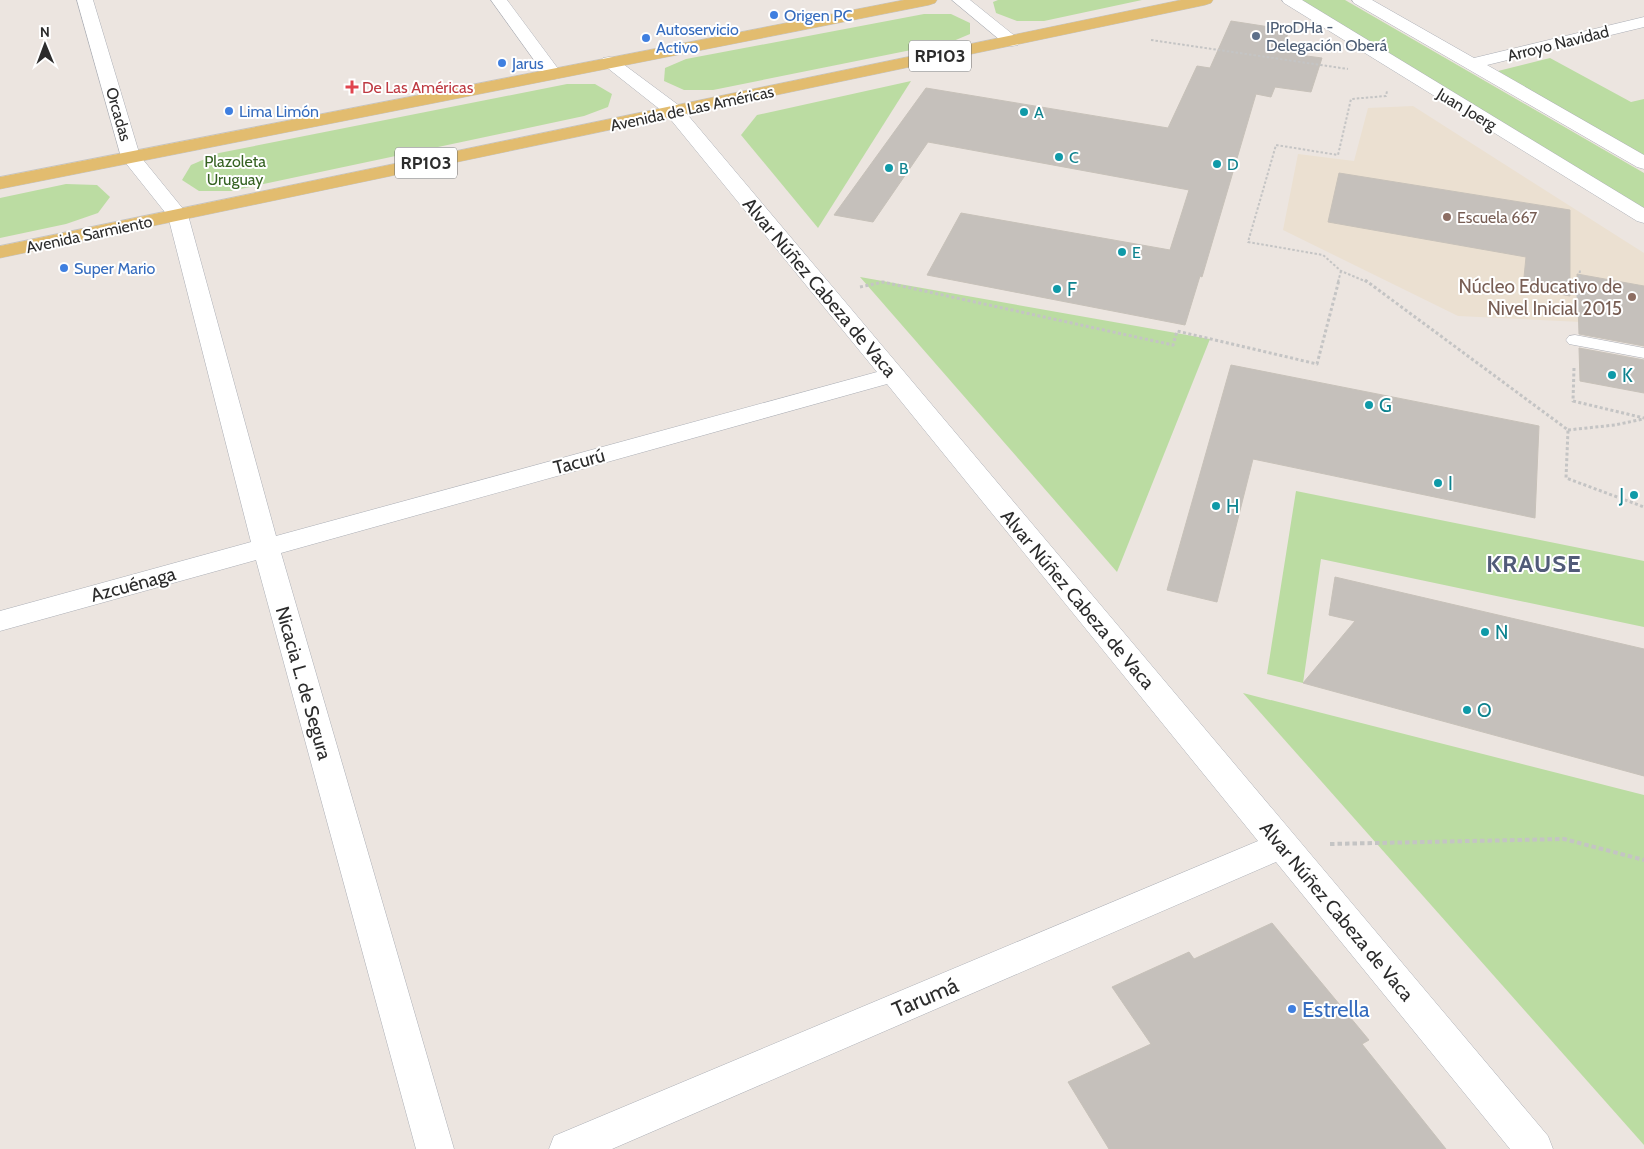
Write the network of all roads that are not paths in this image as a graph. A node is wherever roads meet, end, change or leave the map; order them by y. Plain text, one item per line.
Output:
1 (85, 0) edge
2 (499, 0) edge
3 (929, 0) edge
4 (960, 0) edge
5 (1205, 0) edge
6 (1290, 0) edge
7 (1360, 0) edge
8 (1644, 22) edge
9 (1012, 41) junction
10 (609, 62) junction
11 (1471, 64) junction
12 (553, 74) junction
13 (674, 111) junction
14 (131, 157) junction
15 (1644, 164) edge
16 (0, 183) edge
17 (178, 216) junction
18 (1644, 217) edge
19 (0, 252) edge
20 (1575, 340) dead end
21 (1644, 353) edge
22 (892, 375) junction
23 (266, 547) junction
24 (0, 621) edge
25 (1282, 844) junction
26 (435, 1149) edge
27 (568, 1149) edge
28 (1534, 1149) edge

1 - 14 street, Orcadas
2 - 12 street
3 - 10 main road
4 - 9 street
5 - 9 main road, Avenida de Las Américas / RP103
6 - 18 street, Juan Joerg
7 - 11 street
8 - 11 street, Arroyo Navidad
9 - 13 main road, Avenida de Las Américas / RP103
10 - 12 main road
10 - 13 street, Alvar Núñez Cabeza de Vaca
11 - 15 street
12 - 14 main road
13 - 17 main road, Avenida de Las Américas / RP103
13 - 22 street, Alvar Núñez Cabeza de Vaca
14 - 16 main road
14 - 17 street, Orcadas
17 - 19 main road, Avenida Sarmiento / RP103
17 - 23 street, Nicacia L. de Segura
20 - 21 lane
22 - 23 street, Tacurú
22 - 25 street, Alvar Núñez Cabeza de Vaca
23 - 24 street, Azcuénaga
23 - 26 street, Nicacia L. de Segura
25 - 27 street, Tarumá
25 - 28 street, Alvar Núñez Cabeza de Vaca

